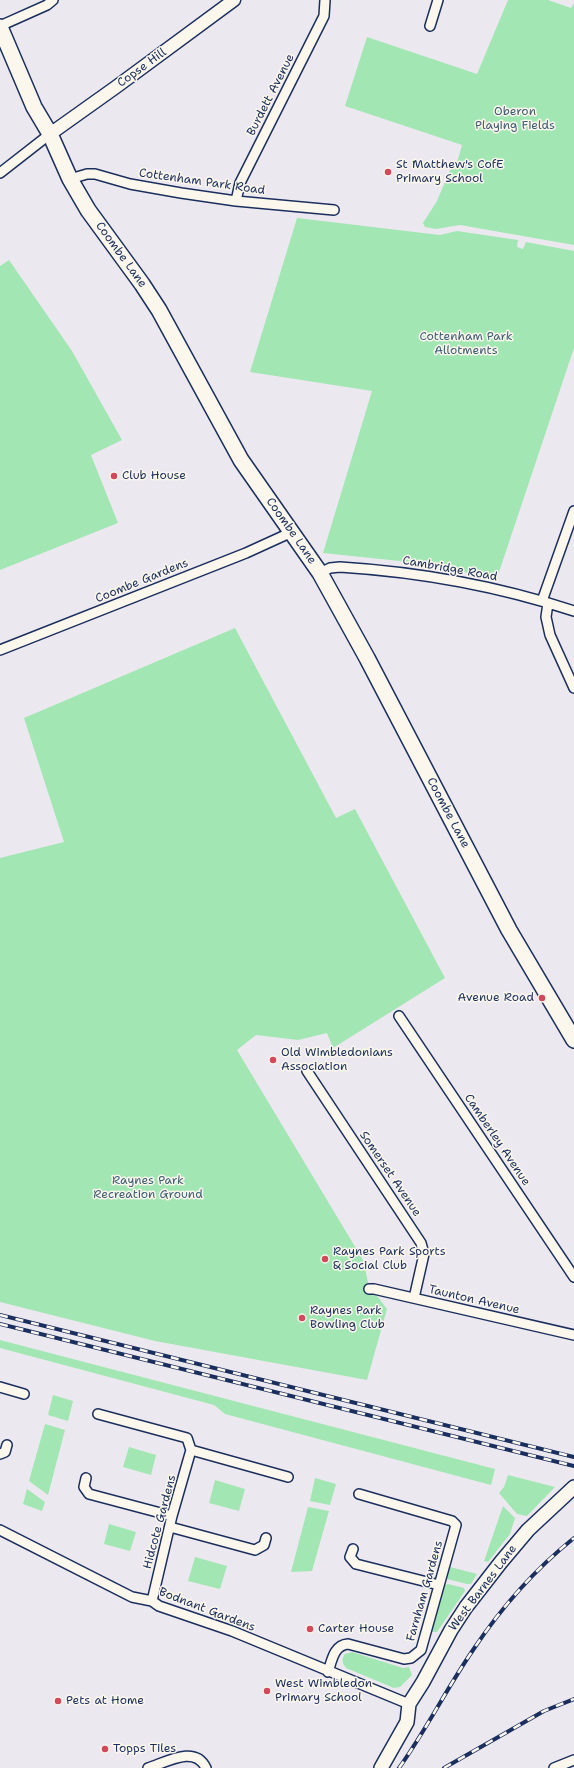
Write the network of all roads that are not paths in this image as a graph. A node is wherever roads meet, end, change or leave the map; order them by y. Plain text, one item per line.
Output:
1 (53, 0) edge
2 (234, 0) edge
3 (325, 0) edge
4 (438, 0) edge
5 (0, 26) edge
6 (430, 26) dead end
7 (50, 134) junction
8 (0, 173) edge
9 (70, 180) junction
10 (236, 201) junction
11 (334, 210) dead end
12 (574, 511) edge
13 (292, 532) junction
14 (320, 573) junction
15 (545, 602) junction
16 (574, 611) edge
17 (0, 650) edge
18 (574, 688) edge
19 (400, 1016) dead end
20 (574, 1040) edge
21 (307, 1071) dead end
22 (574, 1277) edge
23 (369, 1289) dead end
24 (414, 1298) junction
25 (574, 1335) edge
26 (0, 1387) edge
27 (24, 1394) dead end
28 (98, 1414) dead end
29 (7, 1445) dead end
30 (192, 1450) junction
31 (0, 1454) edge
32 (288, 1476) dead end
33 (86, 1478) dead end
34 (574, 1487) edge
35 (359, 1494) dead end
36 (172, 1516) junction
37 (170, 1527) junction
38 (0, 1530) edge
39 (266, 1538) dead end
40 (352, 1549) dead end
41 (439, 1585) junction
42 (152, 1601) junction
43 (328, 1672) junction
44 (409, 1704) junction
45 (574, 1760) edge
46 (148, 1768) edge
47 (206, 1768) edge
48 (380, 1768) edge
49 (554, 1768) edge

1 - 5 street
2 - 7 street, Copse Hill
3 - 10 street, Burdett Avenue
4 - 6 street
5 - 7 main road, Coombe Lane
7 - 8 street
7 - 9 main road, Coombe Lane
9 - 10 street, Cottenham Park Road
9 - 13 main road, Coombe Lane
10 - 11 street, Cottenham Park Road
12 - 15 street
13 - 14 main road, Coombe Lane
13 - 17 street, Coombe Gardens
14 - 15 street, Cambridge Road
14 - 20 main road, Coombe Lane
15 - 16 street, Cambridge Road
15 - 18 street
19 - 22 street, Camberley Avenue
21 - 24 street, Somerset Avenue
23 - 24 street, Taunton Avenue
24 - 25 street, Taunton Avenue
26 - 27 street
28 - 30 street
29 - 31 street
30 - 32 street
30 - 36 street, Hidcote Gardens
33 - 36 street
34 - 44 main road, West Barnes Lane
35 - 41 street, Farnham Gardens
36 - 37 street, Hidcote Gardens
37 - 39 street
37 - 42 street, Hidcote Gardens
38 - 42 street, Bodnant Gardens
40 - 41 street
41 - 43 street, Farnham Gardens
42 - 43 street, Bodnant Gardens
43 - 44 street, Bodnant Gardens
44 - 48 main road, West Barnes Lane
45 - 49 street
46 - 47 street

